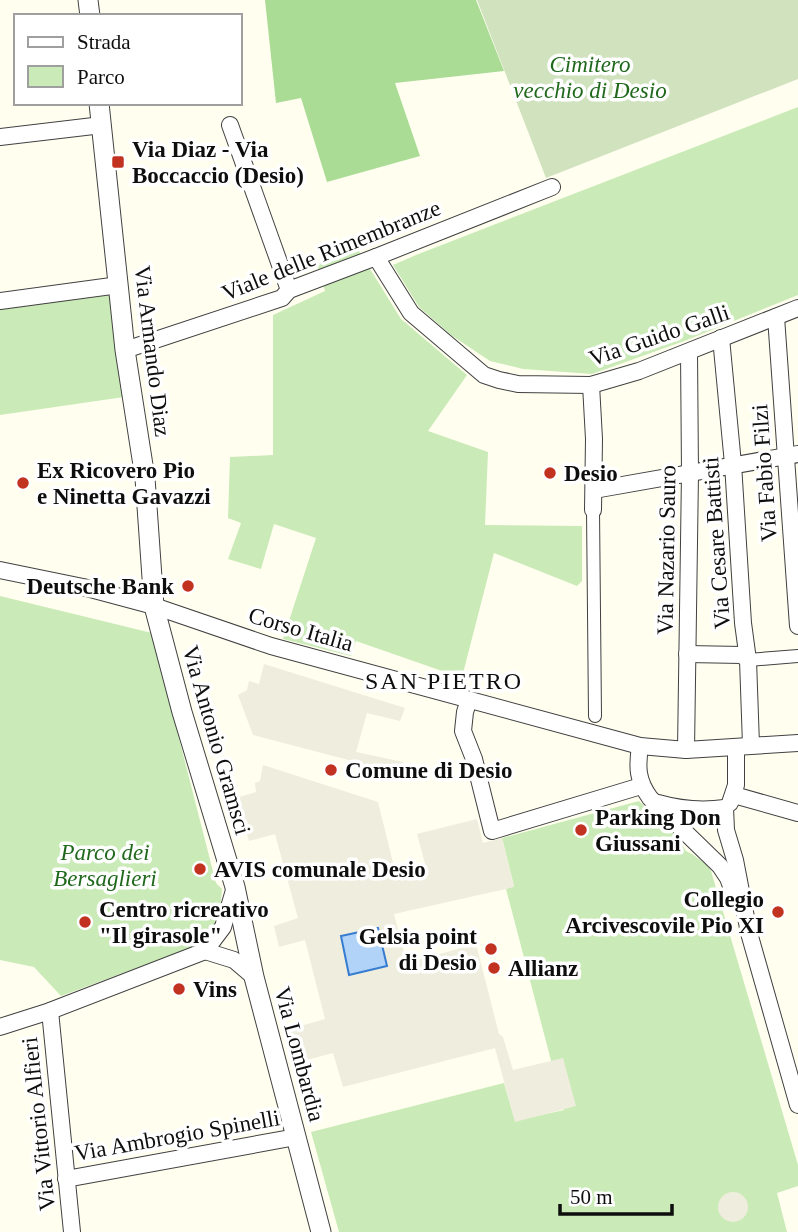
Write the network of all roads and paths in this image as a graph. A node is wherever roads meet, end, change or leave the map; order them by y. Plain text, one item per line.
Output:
1 (99, 105) edge
2 (102, 125) junction
3 (230, 125) dead end
4 (0, 137) edge
5 (552, 187) dead end
6 (376, 257) junction
7 (119, 285) junction
8 (289, 290) junction
9 (0, 300) edge
10 (798, 308) edge
11 (776, 317) junction
12 (721, 338) junction
13 (125, 350) junction
14 (689, 352) junction
15 (591, 385) junction
16 (792, 454) edge
17 (733, 464) junction
18 (690, 473) junction
19 (594, 490) junction
20 (593, 510) joint
21 (0, 570) edge
22 (154, 606) junction
23 (798, 626) edge
24 (687, 654) junction
25 (798, 656) edge
26 (748, 660) junction
27 (469, 700) junction
28 (595, 716) dead end
29 (798, 743) edge
30 (640, 746) junction
31 (744, 746) junction
32 (686, 750) junction
33 (641, 786) junction
34 (656, 802) junction
35 (729, 802) junction
36 (798, 813) edge
37 (235, 887) junction
38 (750, 933) junction
39 (205, 951) junction
40 (254, 977) junction
41 (50, 1011) junction
42 (0, 1027) edge
43 (798, 1105) edge
44 (296, 1137) junction
45 (66, 1179) junction
46 (72, 1232) edge
47 (321, 1232) edge

1 - 2 street, Via Armando Diaz
2 - 4 street
2 - 7 street, Via Armando Diaz
3 - 8 street
5 - 6 street, Viale delle Rimembranze
6 - 8 street, Viale delle Rimembranze
6 - 15 street, Via Guido Galli
7 - 9 street
7 - 13 street, Via Armando Diaz
8 - 13 street, Viale delle Rimembranze
10 - 11 street, Via Guido Galli
11 - 12 street, Via Guido Galli
11 - 16 street, Via Fabio Filzi
12 - 14 street, Via Guido Galli
12 - 17 street, Via Cesare Battisti
13 - 22 street, Via Armando Diaz
14 - 15 street, Via Guido Galli
14 - 18 street, Via Nazario Sauro
15 - 19 street
16 - 17 street
16 - 23 street, Via Fabio Filzi
17 - 18 street
17 - 26 street, Via Cesare Battisti
18 - 19 street
18 - 24 street, Via Nazario Sauro
19 - 20 street
20 - 28 street
21 - 22 street, Corso Italia
22 - 27 street, Corso Italia
22 - 37 street, Via Antonio Gramsci
24 - 26 street
24 - 32 street, Via Nazario Sauro
25 - 26 street
26 - 31 street, Via Cesare Battisti
27 - 30 street, Corso Italia
27 - 33 street
29 - 31 street, Corso Italia
30 - 32 street, Corso Italia
30 - 33 street
31 - 32 street, Corso Italia
31 - 35 street, Via Cesare Battisti
33 - 34 street
34 - 35 street
34 - 38 street
35 - 36 street
35 - 38 street, Via Cesare Battisti
37 - 39 street
37 - 40 street, Via Lombardia
38 - 43 street
39 - 40 street
39 - 41 street
40 - 44 street, Via Lombardia
41 - 42 street
41 - 45 street, Via Vittorio Alfieri
44 - 45 street, Via Ambrogio Spinelli
44 - 47 street, Via Lombardia
45 - 46 street, Via Vittorio Alfieri

